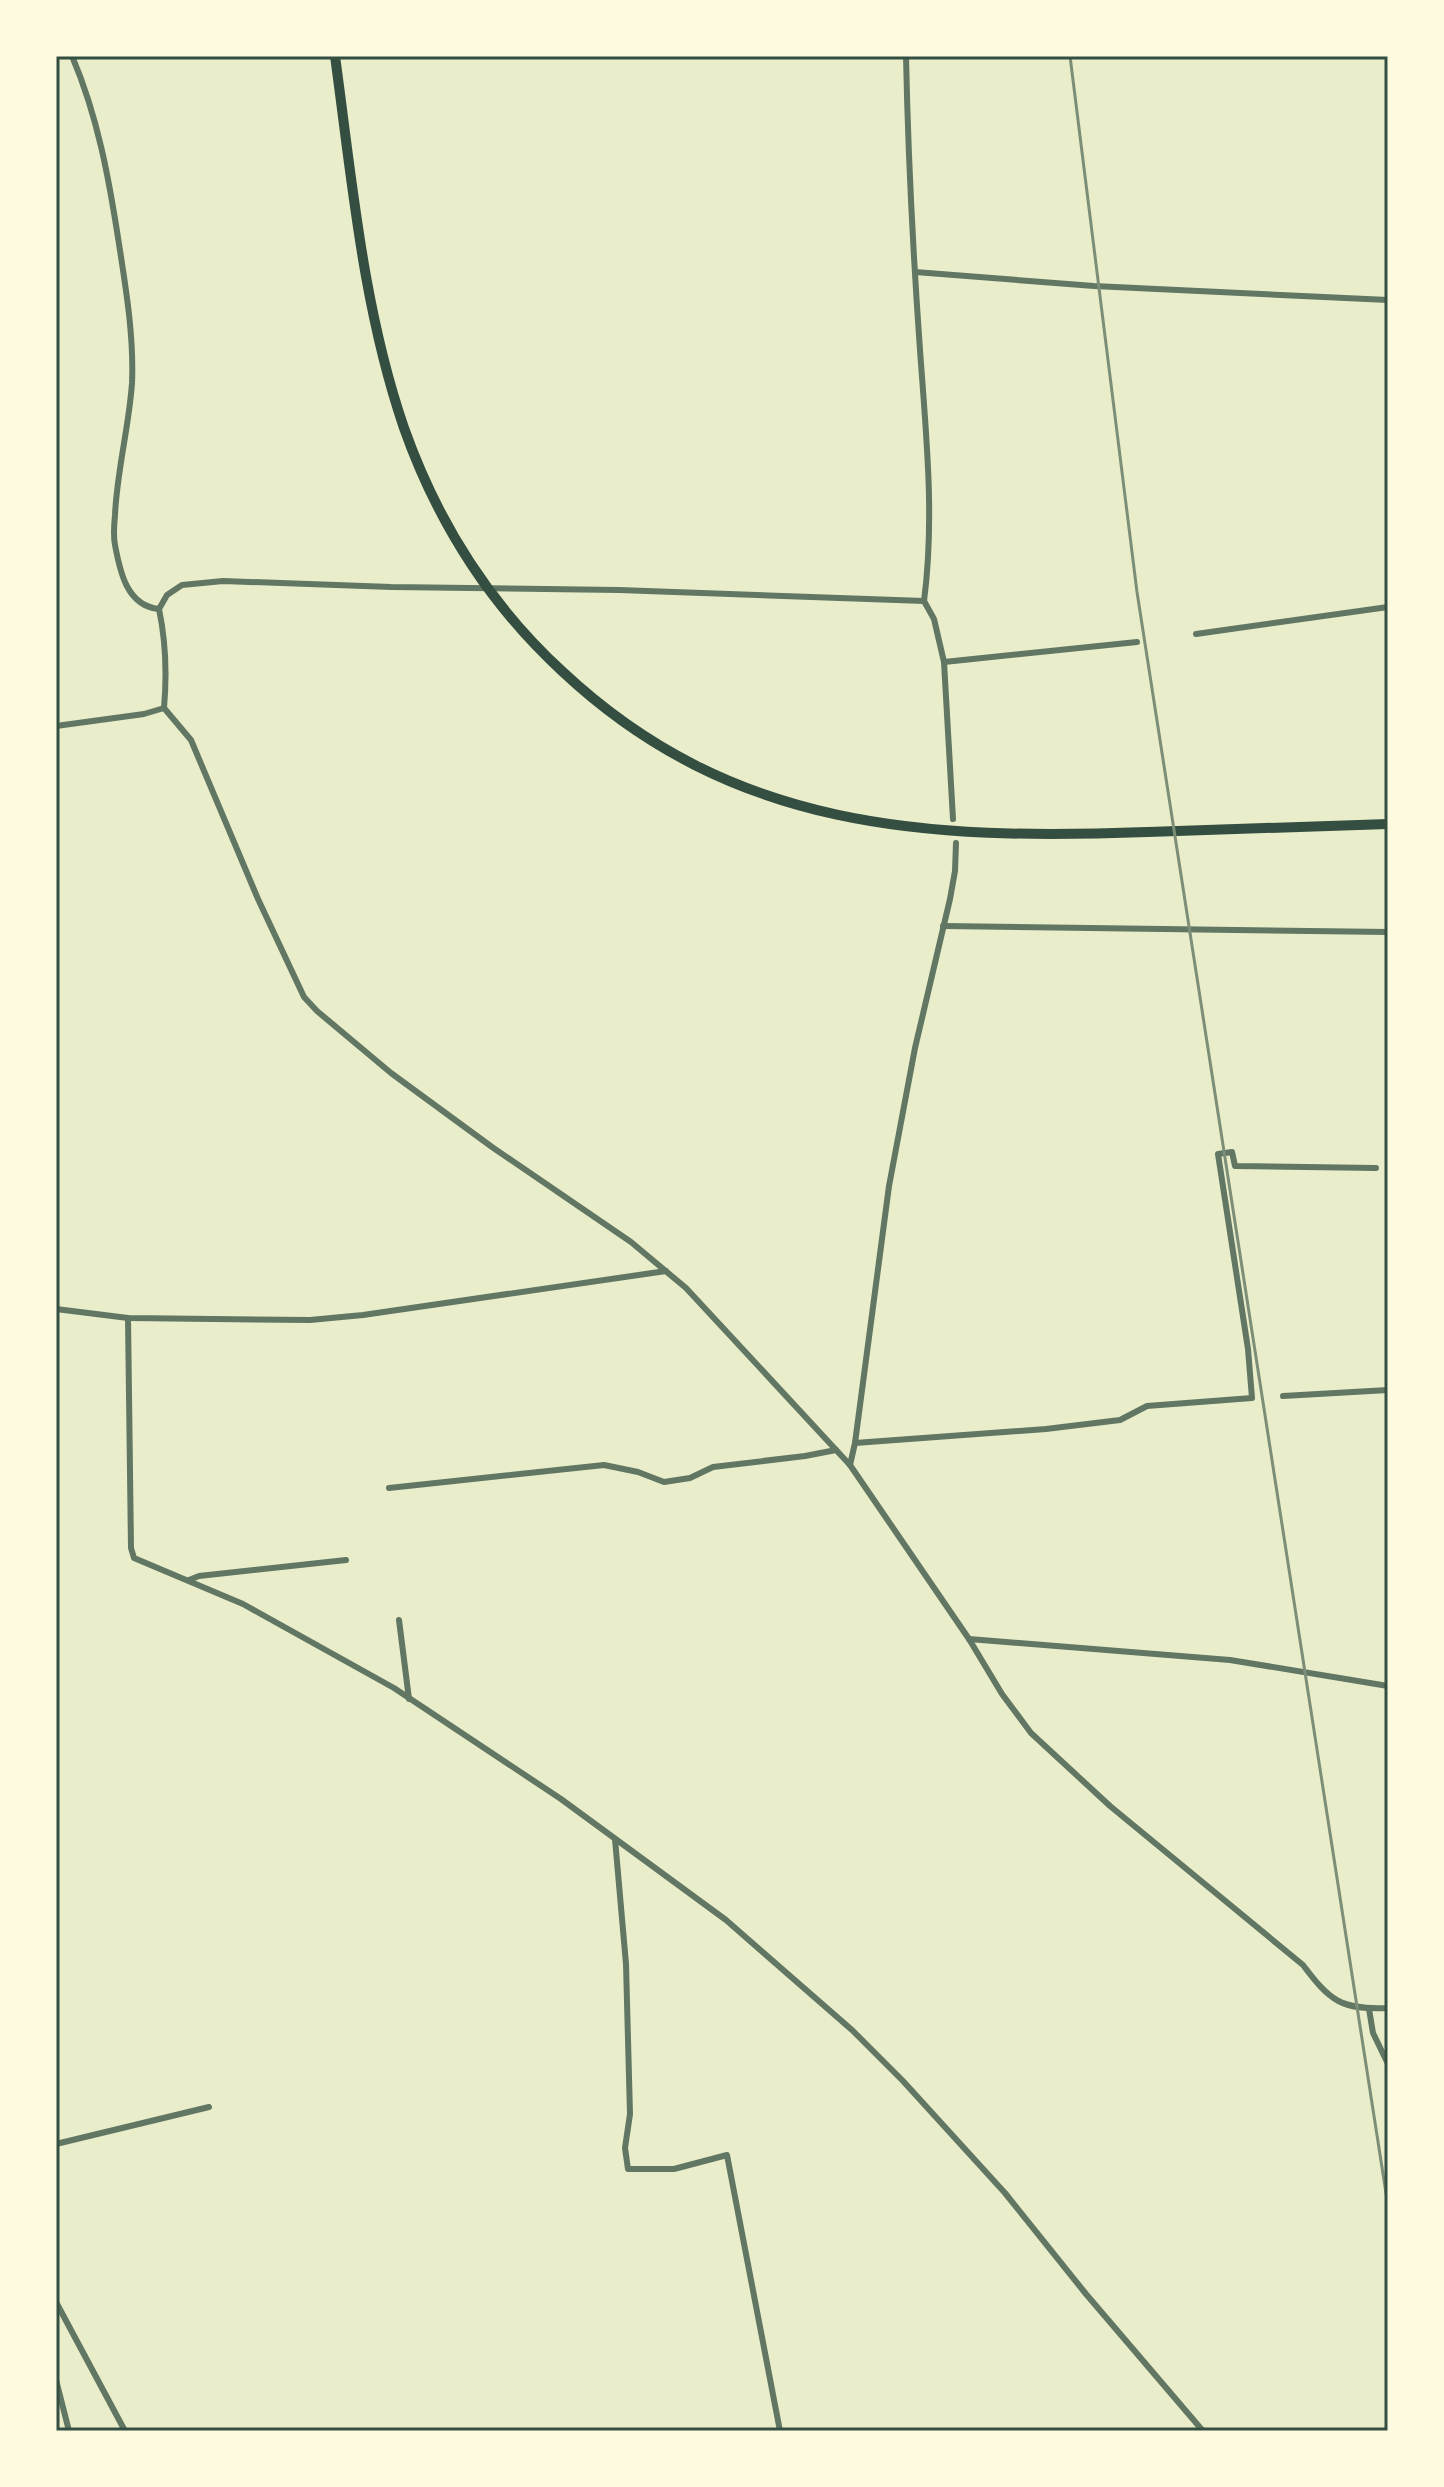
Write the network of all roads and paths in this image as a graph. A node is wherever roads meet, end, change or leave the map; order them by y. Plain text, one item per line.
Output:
1 (72, 56) edge
2 (335, 56) edge
3 (906, 56) edge
4 (915, 272) junction
5 (1388, 300) edge
6 (924, 601) junction
7 (1388, 607) edge
8 (159, 609) junction
9 (1196, 634) dead end
10 (1137, 642) dead end
11 (944, 662) junction
12 (164, 708) junction
13 (56, 726) edge
14 (953, 819) dead end
15 (1388, 824) edge
16 (956, 843) dead end
17 (943, 926) junction
18 (1388, 932) edge
19 (1376, 1168) dead end
20 (666, 1271) junction
21 (56, 1309) edge
22 (128, 1318) junction
23 (1388, 1390) edge
24 (1283, 1396) dead end
25 (855, 1443) junction
26 (836, 1450) junction
27 (850, 1465) junction
28 (389, 1488) dead end
29 (346, 1560) dead end
30 (189, 1580) junction
31 (399, 1620) dead end
32 (969, 1639) junction
33 (1388, 1686) edge
34 (409, 1699) junction
35 (615, 1839) junction
36 (1388, 2008) edge
37 (1369, 2009) junction
38 (1388, 2064) edge
39 (209, 2107) dead end
40 (56, 2144) edge
41 (56, 2302) edge
42 (56, 2380) edge
43 (69, 2431) edge
44 (125, 2431) edge
45 (780, 2431) edge
46 (1203, 2431) edge

1 - 8 street
2 - 15 highway
3 - 4 street
4 - 5 street
4 - 6 street
6 - 8 street
6 - 11 street
7 - 9 street
8 - 12 street
10 - 11 street
11 - 14 street
12 - 13 street
12 - 20 street
16 - 17 street
17 - 18 street
17 - 25 street
19 - 25 street
20 - 22 street
20 - 26 street
21 - 22 street
22 - 30 street
23 - 24 street
25 - 27 street
26 - 27 street
26 - 28 street
27 - 32 street
29 - 30 street
30 - 34 street
31 - 34 street
32 - 33 street
32 - 37 street
34 - 35 street
35 - 45 street
35 - 46 street
36 - 37 street
37 - 38 street
39 - 40 street
41 - 44 street
42 - 43 street

